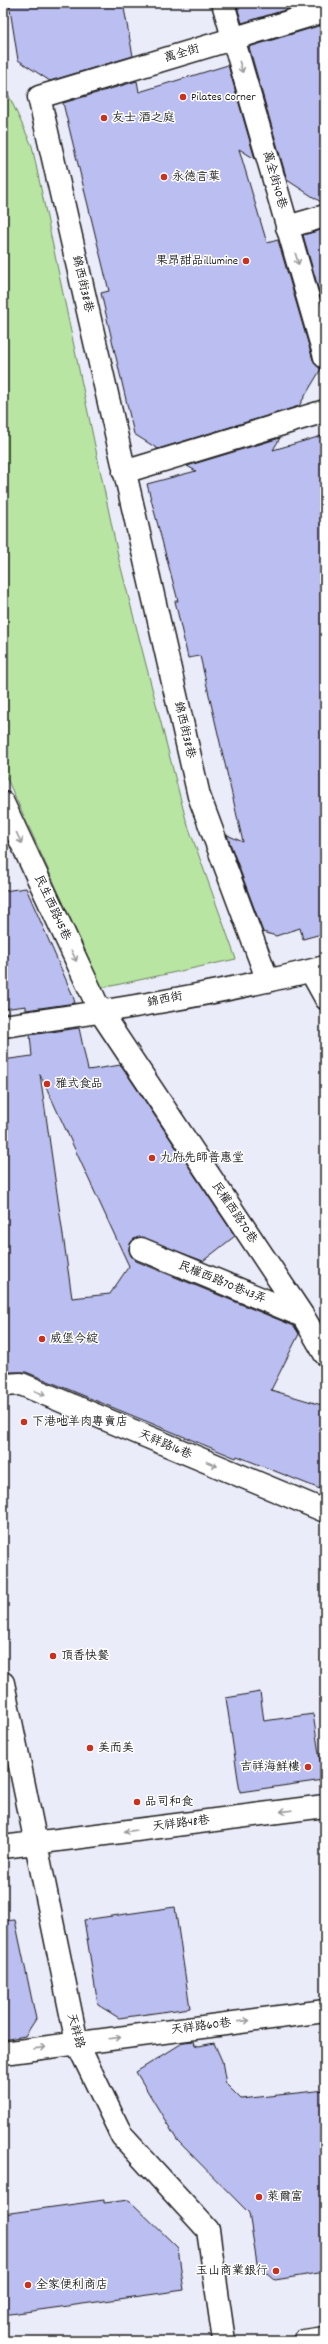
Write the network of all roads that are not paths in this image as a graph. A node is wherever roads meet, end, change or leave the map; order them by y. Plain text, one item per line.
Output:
1 (223, 3) edge
2 (325, 11) edge
3 (233, 39) junction
4 (39, 96) joint
5 (325, 216) edge
6 (287, 227) junction
7 (325, 357) edge
8 (325, 411) edge
9 (124, 472) junction
10 (3, 802) edge
11 (317, 969) edge
12 (268, 981) junction
13 (325, 1000) edge
14 (101, 1013) junction
15 (3, 1026) edge
16 (141, 1249) dead end
17 (303, 1316) junction
18 (325, 1354) edge
19 (3, 1385) edge
20 (325, 1512) edge
21 (3, 1683) edge
22 (325, 1806) edge
23 (37, 1842) junction
24 (3, 1847) edge
25 (325, 2011) edge
26 (77, 2043) junction
27 (3, 2053) edge
28 (325, 2338) edge
29 (224, 2341) edge
30 (304, 2341) edge

1 - 3 street, 萬全街40巷
2 - 3 street, 萬全街
3 - 4 street, 萬全街
3 -> 6 street, 萬全街40巷
4 - 9 street, 錦西街38巷
5 - 6 street
6 -> 7 street, 萬全街40巷
8 - 9 street
9 - 12 street, 錦西街38巷
10 -> 14 street, 民生西路45巷
11 - 12 street, 錦西街
11 - 13 lane
12 - 14 street, 錦西街
14 - 15 street, 錦西街
14 - 17 street, 民權西路70巷
16 - 17 street, 民權西路70巷43弄
17 - 18 street, 民權西路70巷
19 -> 20 street, 天祥路16巷
21 - 23 street, 天祥路
22 -> 23 street, 天祥路48巷
23 - 24 street, 天祥路48巷
23 - 26 street, 天祥路
26 -> 25 street, 天祥路60巷
27 -> 26 street, 天祥路60巷
26 - 29 street, 天祥路
28 - 30 street

